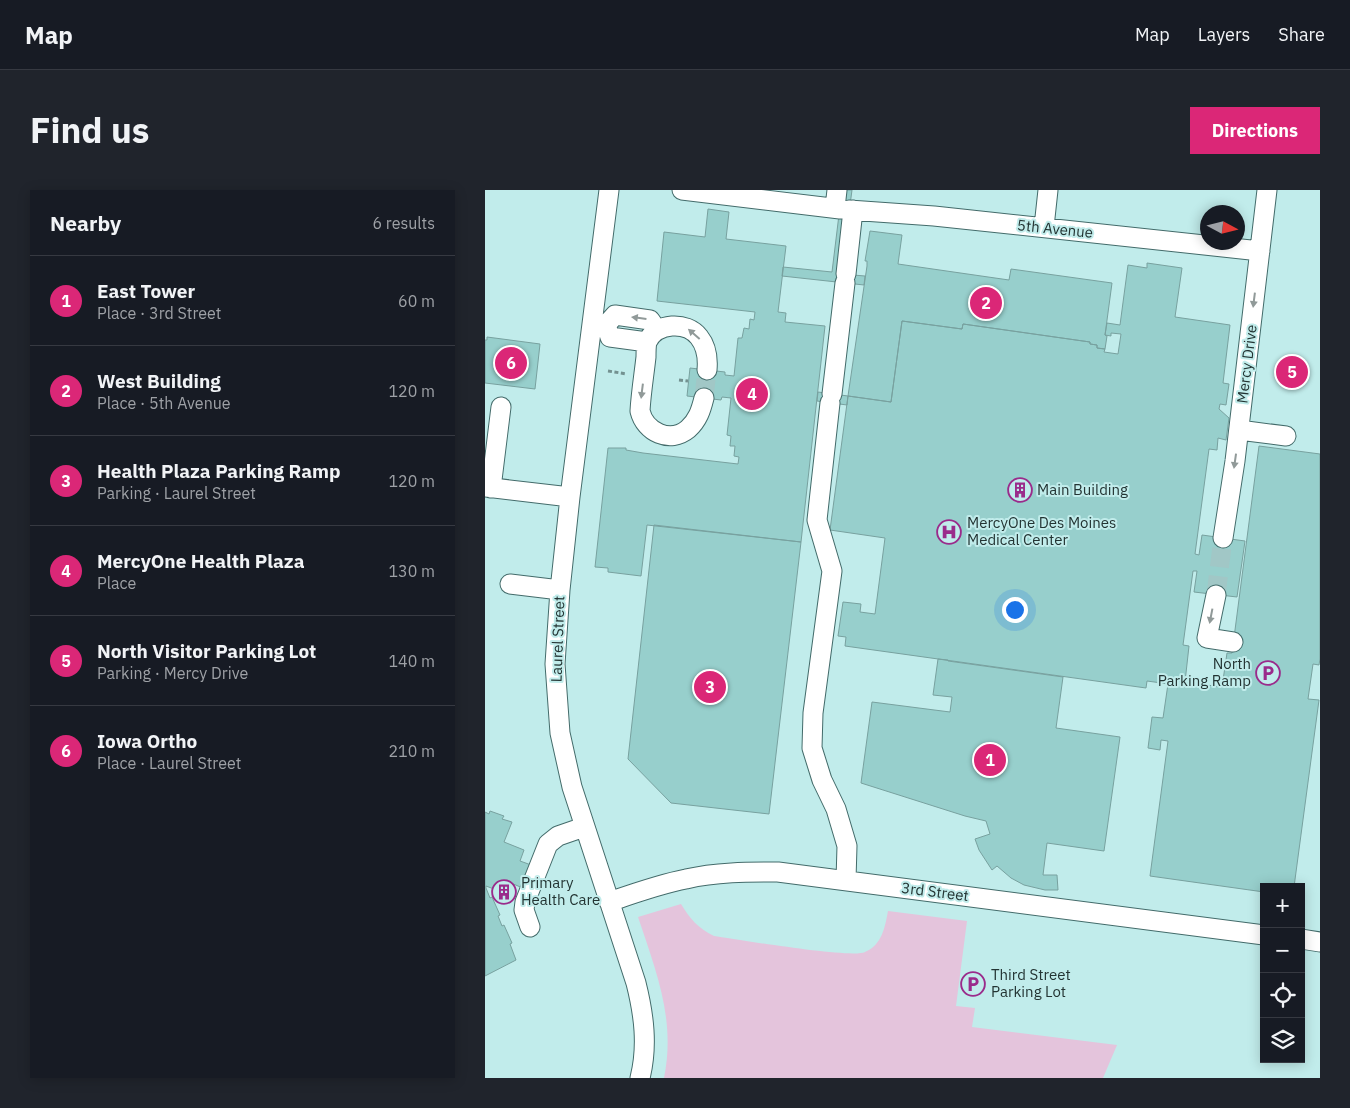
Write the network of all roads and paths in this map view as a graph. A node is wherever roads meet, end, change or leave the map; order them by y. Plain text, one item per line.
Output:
1 (609, 190) edge
2 (682, 190) edge
3 (1048, 190) edge
4 (1267, 190) edge
5 (836, 203) edge
6 (1044, 227) junction
7 (1260, 251) junction
8 (599, 324) junction
9 (652, 336) junction
10 (707, 370) tunnel mouth
11 (608, 371) dead end
12 (633, 374) dead end
13 (679, 380) dead end
14 (688, 381) dead end
15 (704, 398) tunnel mouth
16 (501, 407) dead end
17 (1239, 430) junction
18 (1286, 436) dead end
19 (488, 487) edge
20 (570, 497) junction
21 (1223, 538) tunnel mouth
22 (510, 584) dead end
23 (560, 590) junction
24 (1215, 595) tunnel mouth
25 (1233, 642) dead end
26 (584, 827) junction
27 (845, 880) junction
28 (609, 902) junction
29 (530, 927) dead end
30 (1260, 934) edge
31 (1305, 940) edge
32 (1320, 942) edge
33 (640, 1078) edge

1 - 8 street, Laurel Street
2 - 5 street, 5th Avenue
3 - 6 street
4 - 7 street, Mercy Drive
5 - 6 street, 5th Avenue
5 - 27 street
6 - 7 street, 5th Avenue
7 -> 17 street, Mercy Drive
8 - 9 street
8 - 20 street, Laurel Street
10 -> 9 street
9 -> 15 street
11 - 12 path
13 - 14 path
16 - 19 street
17 - 18 street
17 -> 21 street, Mercy Drive
19 - 20 street
20 - 23 street, Laurel Street
22 - 23 street
23 - 26 street, Laurel Street
24 -> 25 street
26 - 28 street, Laurel Street
26 - 29 street
27 - 28 street, 3rd Street
27 - 30 street, 3rd Street
28 - 33 street, Laurel Street
31 - 32 street

